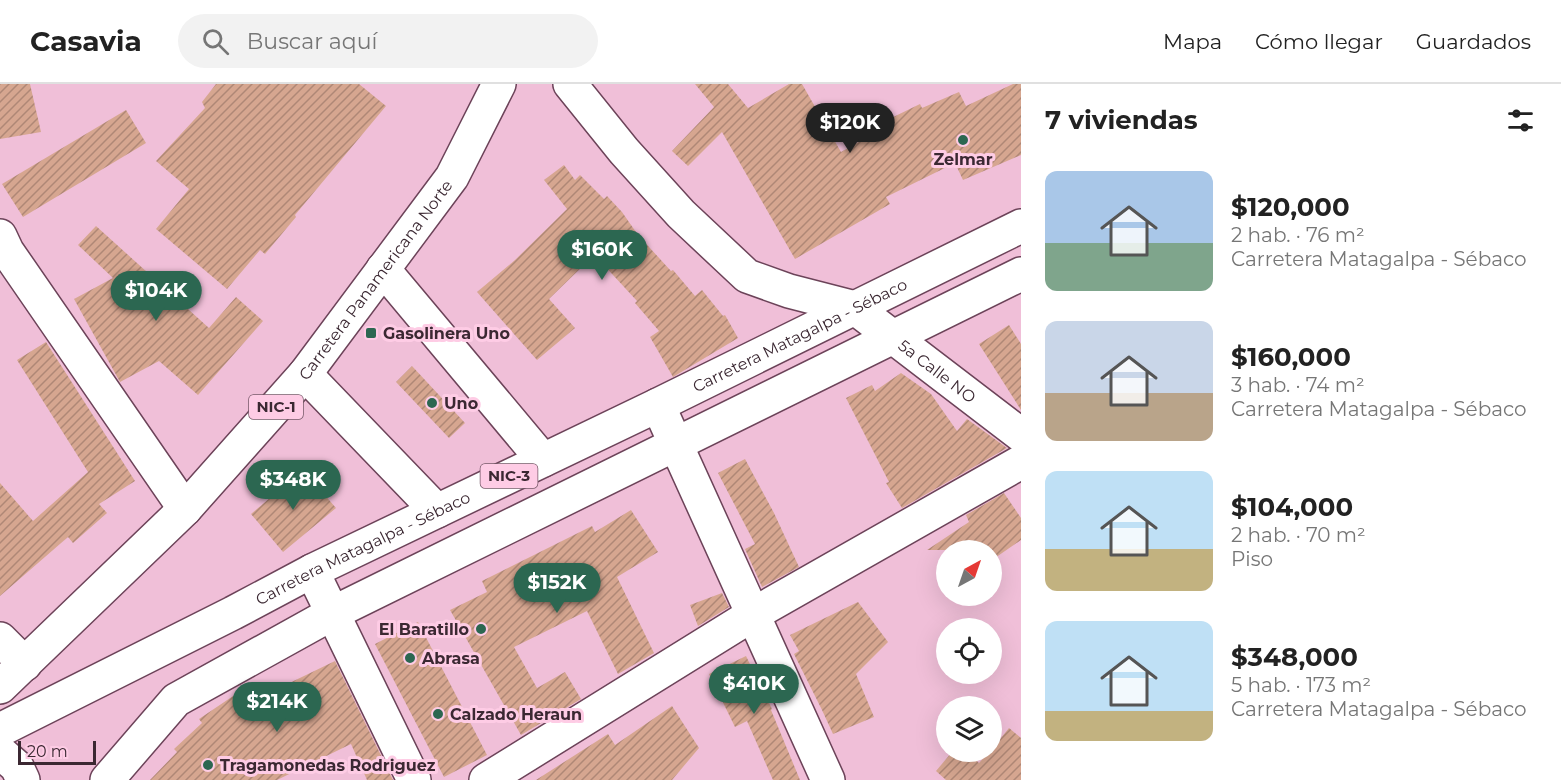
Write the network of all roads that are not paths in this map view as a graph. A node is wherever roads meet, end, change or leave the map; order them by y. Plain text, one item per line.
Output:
1 (499, 84) edge
2 (571, 84) edge
3 (1021, 226) edge
4 (2, 247) edge
5 (383, 269) junction
6 (1021, 274) edge
7 (855, 308) junction
8 (894, 337) junction
9 (305, 374) junction
10 (658, 405) junction
11 (1021, 435) edge
12 (676, 444) junction
13 (543, 460) junction
14 (1021, 462) edge
15 (185, 509) junction
16 (437, 511) junction
17 (312, 571) junction
18 (333, 613) junction
19 (752, 615) junction
20 (0, 639) edge
21 (25, 664) junction
22 (0, 687) edge
23 (0, 730) edge
24 (0, 752) edge
25 (22, 780) edge
26 (107, 780) edge
27 (414, 780) edge
28 (486, 780) edge
29 (828, 780) edge

1 - 5 main road, Carretera Panamericana Norte / NIC-1
2 - 7 main road
3 - 7 main road, Carretera Matagalpa - Sébaco / NIC-3
4 - 15 main road
5 - 9 main road, Carretera Panamericana Norte / NIC-1
5 - 13 main road
6 - 8 main road
7 - 8 main road, 5a Calle NO
7 - 10 main road, Carretera Matagalpa - Sébaco / NIC-3
8 - 11 main road, 5a Calle NO
8 - 12 main road
9 - 15 main road, Carretera Panamericana Norte / NIC-1
9 - 16 main road
10 - 12 main road
10 - 13 main road, Carretera Matagalpa - Sébaco / NIC-3
12 - 18 main road
12 - 19 main road
13 - 16 main road, Carretera Matagalpa - Sébaco / NIC-3
14 - 19 main road
15 - 21 main road, Carretera Panamericana Norte / NIC-1
16 - 17 main road, Carretera Matagalpa - Sébaco / NIC-3
17 - 18 main road
17 - 23 main road, Carretera Matagalpa - Sébaco / NIC-3
18 - 26 main road
18 - 27 main road
19 - 28 main road
19 - 29 main road
20 - 21 main road
21 - 22 main road, Carretera Panamericana Norte / NIC-1
24 - 25 main road

